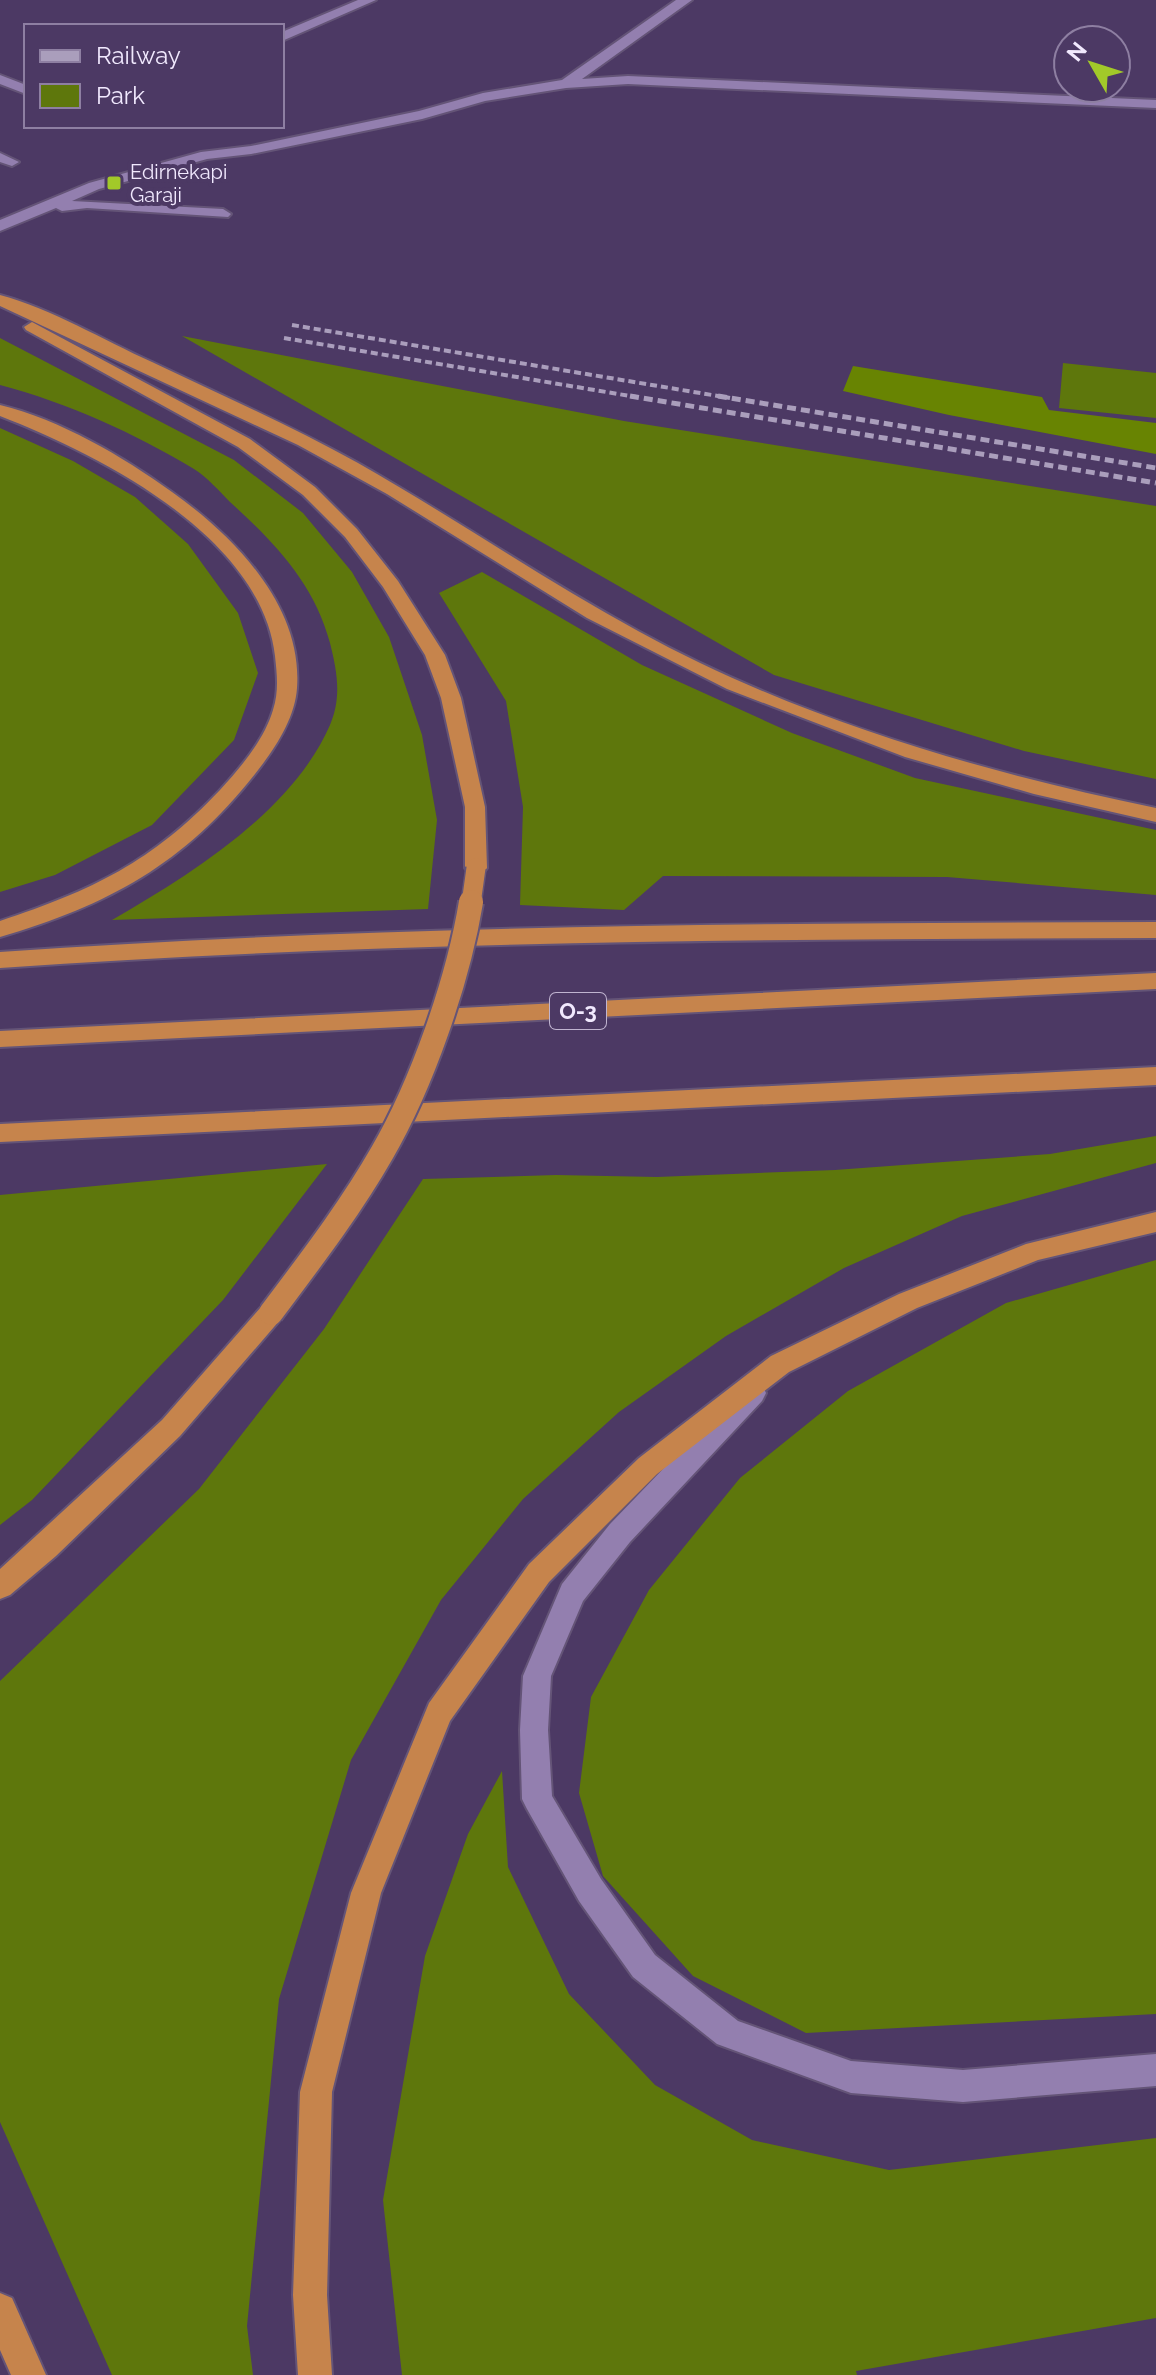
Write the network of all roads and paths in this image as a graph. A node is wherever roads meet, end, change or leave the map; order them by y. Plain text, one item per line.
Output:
1 (369, 0) edge
2 (685, 0) edge
3 (284, 36) edge
4 (0, 79) edge
5 (566, 84) junction
6 (24, 89) edge
7 (1156, 104) edge
8 (46, 207) junction
9 (0, 210) edge
10 (223, 214) dead end
11 (0, 226) edge
12 (0, 302) edge
13 (0, 410) edge
14 (1156, 815) edge
15 (0, 929) edge
16 (1156, 930) edge
17 (0, 960) edge
18 (1156, 981) edge
19 (0, 1039) edge
20 (1156, 1076) edge
21 (0, 1133) edge
22 (1156, 1222) edge
23 (780, 1364) junction
24 (0, 1586) edge
25 (1156, 2070) edge
26 (0, 2310) edge
27 (29, 2375) edge
28 (315, 2375) edge

1 - 3 lane
2 - 5 lane
4 - 6 lane
5 - 7 lane
5 - 8 lane
8 - 9 lane
8 - 10 lane
8 - 11 lane
12 - 14 highway
12 - 24 highway, bridge
13 - 15 highway
16 - 17 highway
18 - 19 highway, O-3
20 - 21 highway
22 - 23 highway
23 - 25 lane
23 - 28 highway
26 - 27 highway

